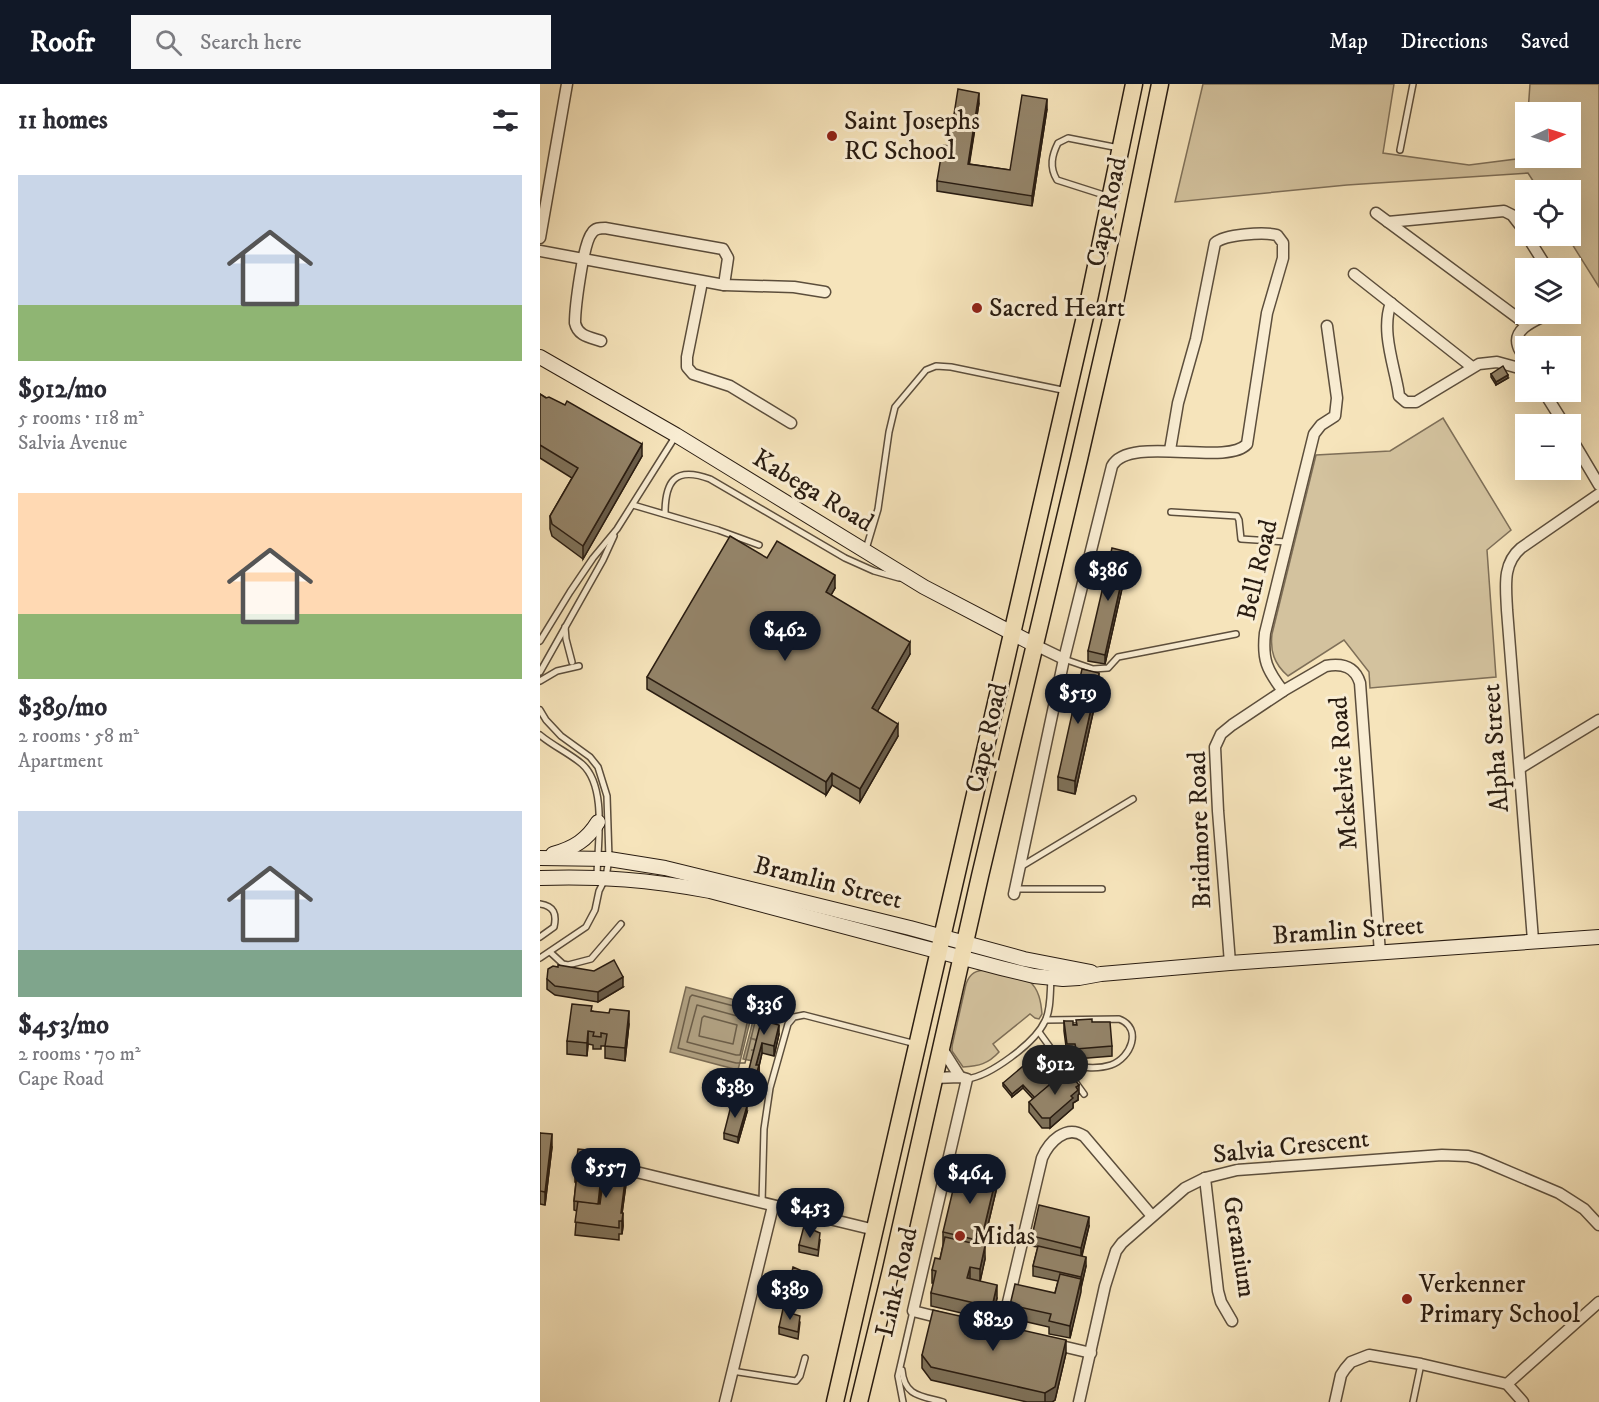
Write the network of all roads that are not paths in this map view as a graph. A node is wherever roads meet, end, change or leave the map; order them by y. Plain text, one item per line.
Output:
1 (567, 84) edge
2 (1134, 84) edge
3 (1160, 84) edge
4 (1413, 84) edge
5 (1122, 148) junction
6 (1400, 150) dead end
7 (1112, 197) junction
8 (1376, 213) dead end
9 (1515, 219) edge
10 (1388, 222) junction
11 (540, 238) edge
12 (540, 251) edge
13 (584, 259) junction
14 (1354, 274) dead end
15 (702, 282) junction
16 (724, 285) junction
17 (825, 292) dead end
18 (1391, 303) junction
19 (1515, 315) edge
20 (1527, 324) edge
21 (1327, 326) dead end
22 (1519, 336) edge
23 (601, 341) dead end
24 (540, 357) edge
25 (1472, 367) junction
26 (1515, 367) edge
27 (1068, 392) junction
28 (791, 423) dead end
29 (676, 435) junction
30 (1170, 450) junction
31 (1581, 455) edge
32 (1599, 485) edge
33 (1599, 494) edge
34 (633, 505) junction
35 (1171, 512) dead end
36 (665, 514) junction
37 (617, 529) junction
38 (1287, 542) junction
39 (759, 545) dead end
40 (866, 551) junction
41 (924, 587) junction
42 (565, 625) junction
43 (549, 626) junction
44 (540, 628) edge
45 (1012, 634) junction
46 (1236, 634) dead end
47 (540, 642) edge
48 (1035, 645) junction
49 (551, 649) junction
50 (1064, 659) junction
51 (572, 662) dead end
52 (579, 666) dead end
53 (540, 672) edge
54 (540, 681) edge
55 (1282, 691) junction
56 (540, 710) edge
57 (1599, 720) edge
58 (540, 735) edge
59 (1520, 768) junction
60 (1133, 799) dead end
61 (598, 822) junction
62 (541, 858) edge
63 (603, 859) junction
64 (1020, 867) junction
65 (602, 877) junction
66 (540, 878) edge
67 (1102, 889) dead end
68 (1015, 891) joint
69 (540, 904) edge
70 (621, 924) dead end
71 (540, 937) edge
72 (1599, 937) edge
73 (1533, 940) junction
74 (941, 944) junction
75 (964, 951) junction
76 (550, 952) junction
77 (1380, 953) junction
78 (540, 958) edge
79 (1230, 963) junction
80 (1052, 971) junction
81 (1046, 1020) junction
82 (1039, 1032) junction
83 (917, 1045) junction
84 (941, 1047) junction
85 (1064, 1064) junction
86 (934, 1078) junction
87 (964, 1078) junction
88 (1084, 1094) dead end
89 (628, 1170) edge
90 (1204, 1178) junction
91 (768, 1204) junction
92 (1152, 1216) junction
93 (1599, 1226) edge
94 (875, 1230) junction
95 (1599, 1302) edge
96 (913, 1311) junction
97 (957, 1321) edge
98 (1232, 1321) dead end
99 (1001, 1332) edge
100 (1046, 1342) edge
101 (1091, 1353) junction
102 (805, 1358) dead end
103 (901, 1362) junction
104 (1421, 1364) junction
105 (732, 1371) junction
106 (1507, 1384) junction
107 (724, 1402) edge
108 (835, 1402) edge
109 (860, 1402) edge
110 (903, 1402) edge
111 (942, 1402) edge
112 (1078, 1402) edge
113 (1335, 1402) edge
114 (1413, 1402) edge
115 (1522, 1402) edge

1 - 11 street
2 - 5 main road, Cape Road
3 - 48 main road, Cape Road
4 - 6 lane
5 - 7 main road, Cape Road
5 - 7 lane
7 - 27 main road, Cape Road
8 - 10 street
9 - 10 street
10 - 19 street
12 - 13 street
13 - 15 street
13 - 16 street
13 - 23 street
14 - 18 street
15 - 16 street
15 - 28 street
16 - 17 street
18 - 25 street
18 - 25 street
20 - 22 street
21 - 38 street, Bell Road
24 - 29 street, Kabega Road
25 - 26 street
27 - 40 lane
27 - 45 main road, Cape Road
29 - 34 lane
29 - 40 street, Kabega Road
30 - 30 street
30 - 50 street
31 - 32 street
33 - 59 street, Alpha Street
34 - 36 lane
34 - 37 lane
35 - 38 lane
36 - 39 lane
36 - 41 lane
37 - 42 lane
37 - 43 lane
38 - 55 street, Bell Road
40 - 41 street, Kabega Road
41 - 45 street, Kabega Road
42 - 49 lane
42 - 51 lane
43 - 44 lane
43 - 47 lane
45 - 48 street, Kabega Road
45 - 74 main road, Cape Road
46 - 50 lane
47 - 49 lane
48 - 50 street, Kabega Road
48 - 75 main road, Cape Road
49 - 53 lane
50 - 64 street
52 - 54 lane
55 - 77 street, Mckelvie Road
55 - 79 street, Bridmore Road
56 - 63 lane
57 - 59 street
58 - 61 lane
59 - 73 street, Alpha Street
60 - 64 lane
61 - 62 street
61 - 63 lane
62 - 63 street, Bramlin Street
63 - 65 lane
63 - 65 lane
63 - 74 street, Bramlin Street
64 - 68 street
65 - 66 street, Bramlin Street
65 - 74 street, Bramlin Street
65 - 76 lane
67 - 68 lane
69 - 71 lane
70 - 76 lane
72 - 73 street, Bramlin Street
73 - 77 street, Bramlin Street
74 - 75 street, Bramlin Street
74 - 83 main road, Cape Road
75 - 80 street, Bramlin Street
75 - 84 main road, Cape Road
76 - 78 lane
77 - 79 street, Bramlin Street
79 - 80 street, Bramlin Street
80 - 81 lane
81 - 82 lane
81 - 85 lane
82 - 85 lane
82 - 87 lane
83 - 91 lane
83 - 94 main road, Cape Road
84 - 86 main road, Cape Road
84 - 87 street
85 - 88 lane
86 - 87 street
86 - 109 main road, Cape Road
87 - 96 street, Link Road
89 - 91 street
90 - 92 street, Salvia Crescent
90 - 93 street, Salvia Crescent
90 - 98 street, Geranium
91 - 94 street
91 - 105 street
92 - 99 street
92 - 101 street, Salvia Crescent
94 - 108 main road, Cape Road
95 - 106 street
96 - 97 street
96 - 103 lane, Link Road
100 - 101 street
101 - 112 street, Salvia Crescent
102 - 105 lane
103 - 110 lane, Link Road
103 - 111 lane, Link Road
104 - 106 street
104 - 113 street
104 - 114 lane
105 - 107 street
106 - 115 street

